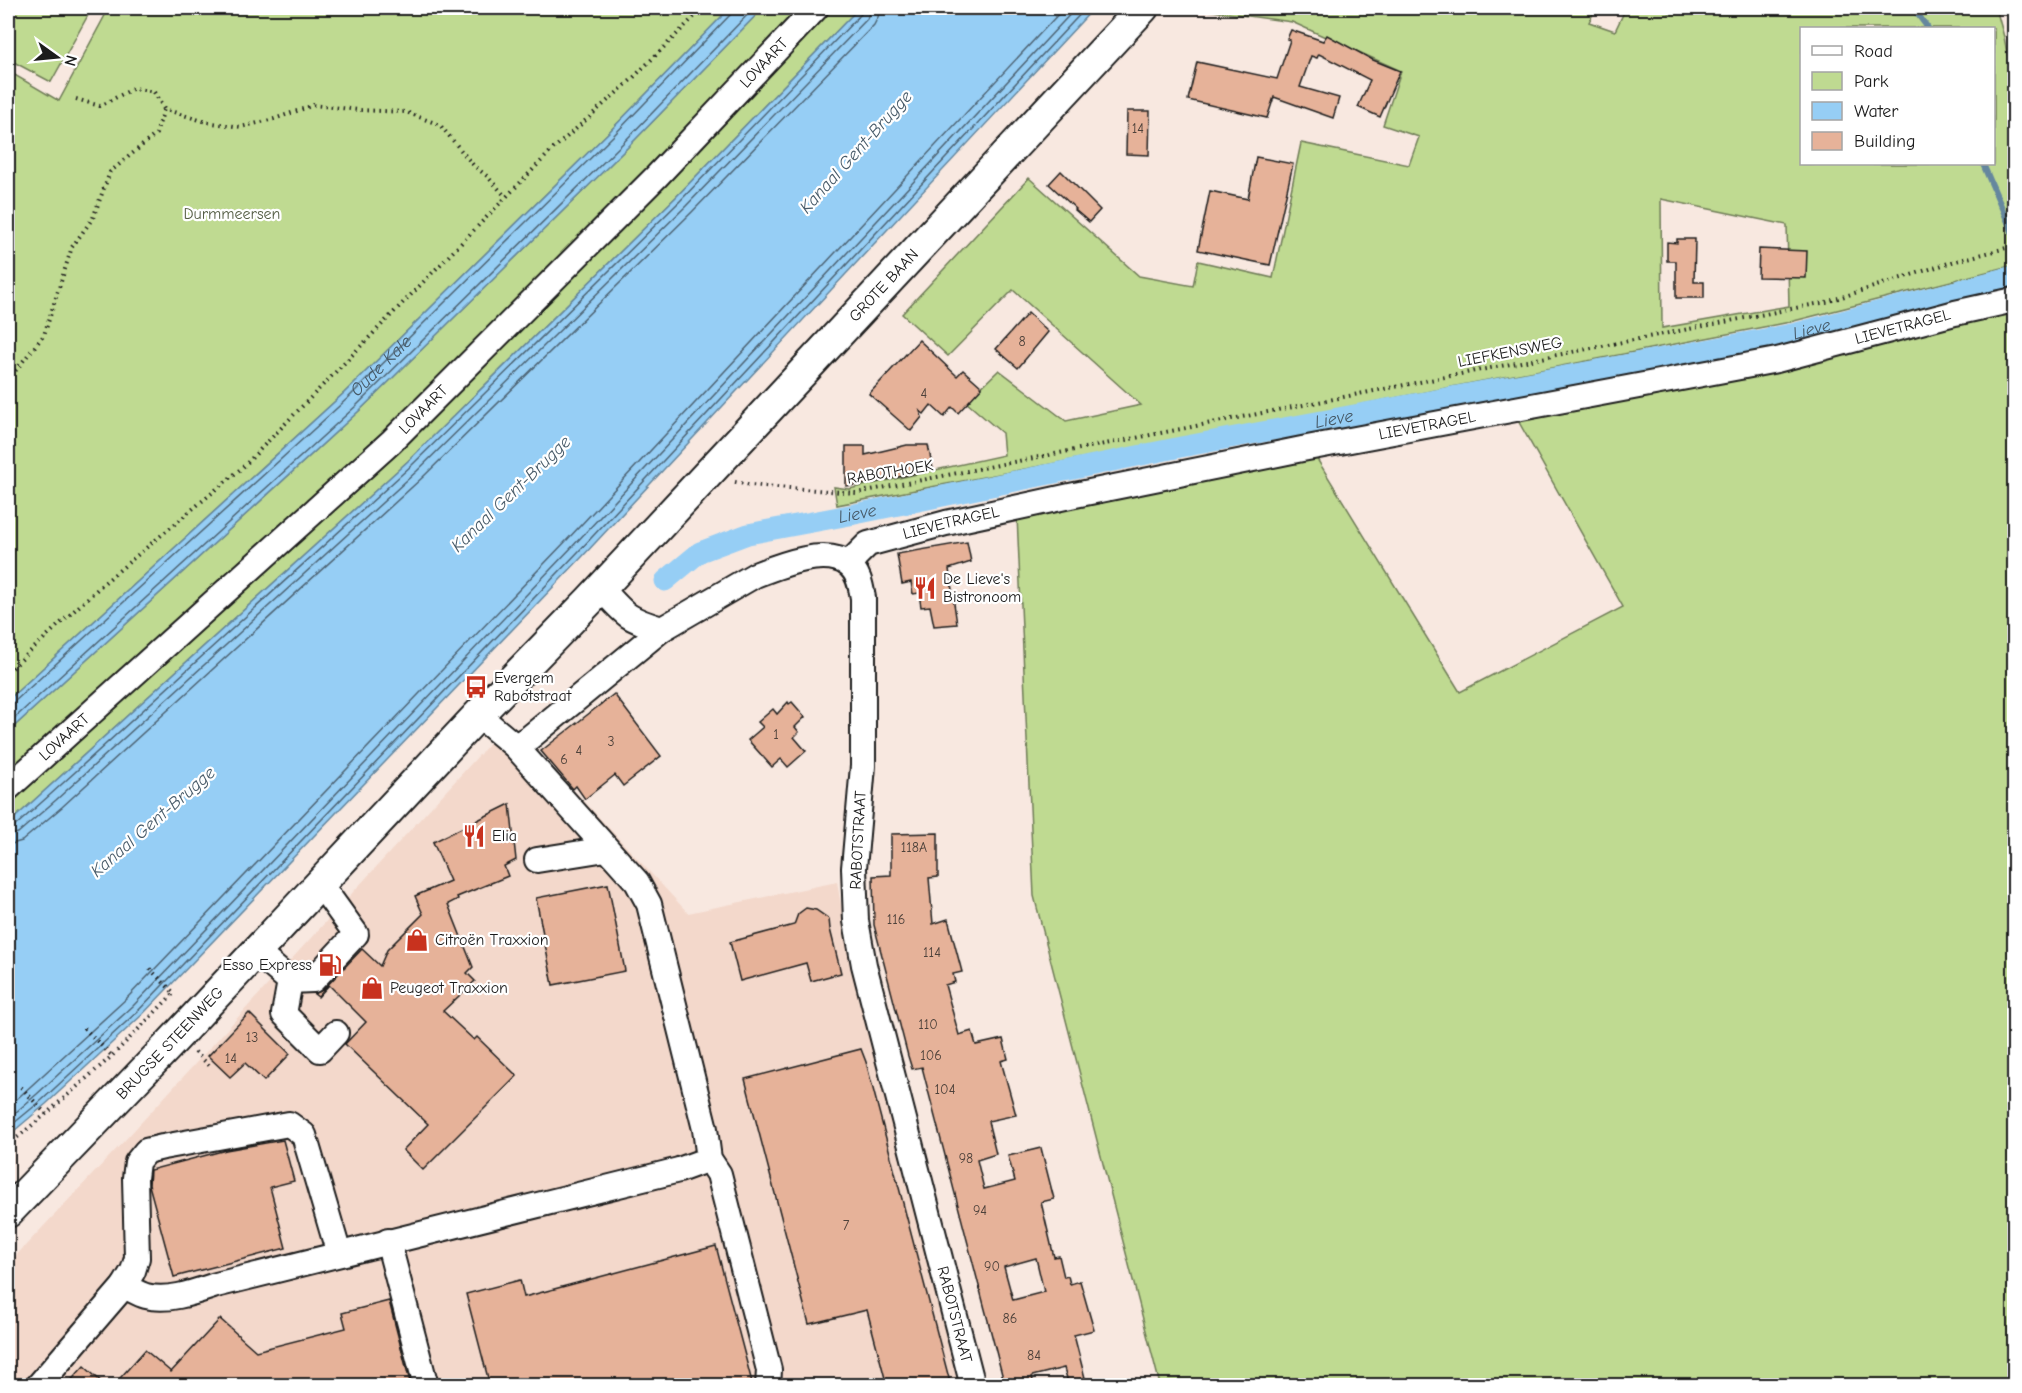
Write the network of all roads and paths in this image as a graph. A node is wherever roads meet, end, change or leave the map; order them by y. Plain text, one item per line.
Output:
1 (703, 8) edge
2 (816, 8) edge
3 (1143, 8) edge
4 (76, 99) dead end
5 (165, 109) junction
6 (506, 196) junction
7 (2014, 246) edge
8 (2014, 300) edge
9 (8, 380) edge
10 (1005, 463) joint
11 (707, 476) junction
12 (624, 564) joint
13 (848, 564) junction
14 (601, 588) junction
15 (662, 629) junction
16 (8, 672) edge
17 (478, 716) junction
18 (515, 746) junction
19 (8, 788) edge
20 (606, 849) junction
21 (537, 860) dead end
22 (320, 884) junction
23 (256, 952) junction
24 (148, 968) dead end
25 (290, 981) junction
26 (84, 1028) dead end
27 (336, 1033) dead end
28 (112, 1056) junction
29 (21, 1087) dead end
30 (46, 1114) junction
31 (8, 1145) edge
32 (709, 1160) junction
33 (9, 1208) edge
34 (388, 1241) junction
35 (339, 1254) junction
36 (124, 1286) junction
37 (38, 1386) edge
38 (426, 1386) edge
39 (768, 1386) edge
40 (974, 1386) edge

1 - 6 path
2 - 19 street, LOVAART
3 - 11 main road, GROTE BAAN
4 - 5 path
5 - 6 path
5 - 9 path
6 - 16 path
7 - 10 path, LIEFKENSWEG
8 - 13 street, LIEVETRAGEL
10 - 11 path, RABOTHOEK
11 - 12 main road, GROTE BAAN
12 - 14 main road, BRUGSE STEENWEG
13 - 15 street
13 - 40 street, RABOTSTRAAT
14 - 15 street
14 - 17 main road, BRUGSE STEENWEG
15 - 18 street
17 - 18 street
17 - 22 main road, BRUGSE STEENWEG
18 - 20 street
20 - 21 street
20 - 32 street
22 - 23 main road, BRUGSE STEENWEG
22 - 25 street
23 - 25 street
23 - 33 main road, BRUGSE STEENWEG
24 - 28 path
25 - 27 street
26 - 28 path
28 - 30 path
29 - 30 path
30 - 31 path
32 - 34 street
32 - 39 street
34 - 35 street
34 - 38 street
35 - 36 street
35 - 36 street
36 - 37 street

